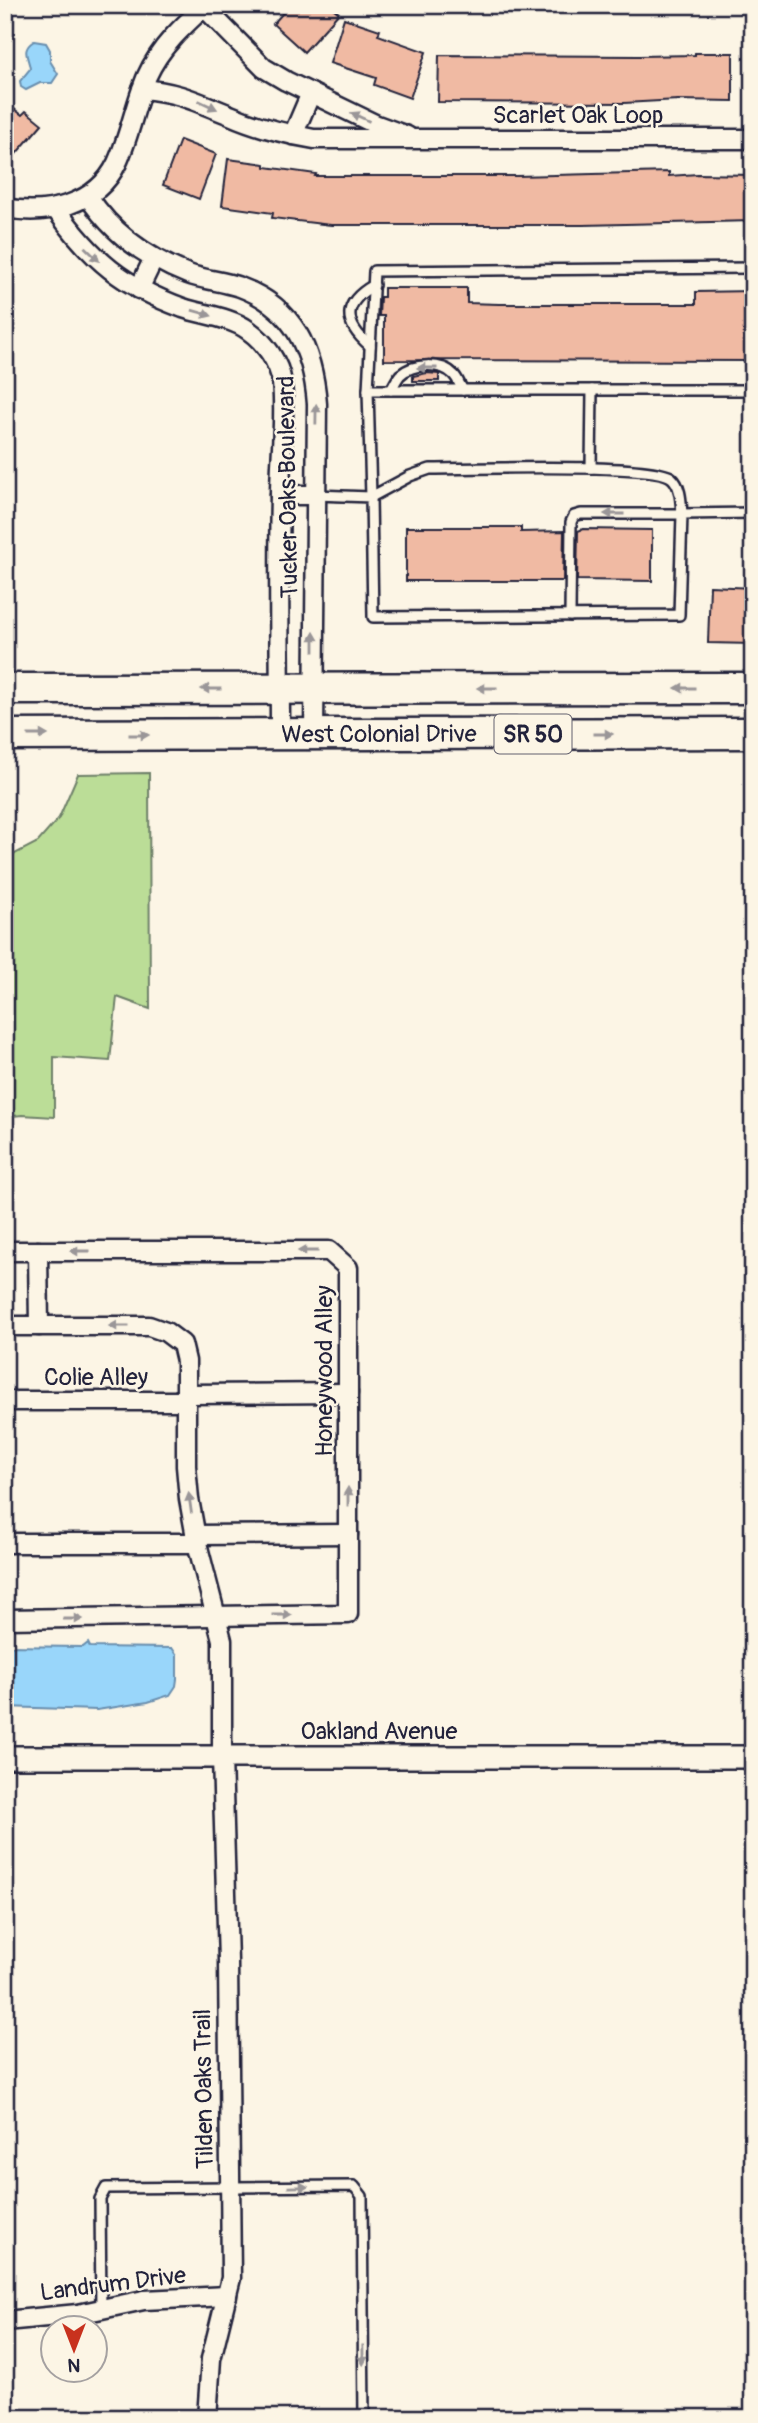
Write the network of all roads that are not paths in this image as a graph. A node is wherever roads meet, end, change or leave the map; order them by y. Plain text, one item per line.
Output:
1 (205, 6) edge
2 (142, 89) junction
3 (311, 93) junction
4 (753, 127) edge
5 (293, 135) junction
6 (732, 139) junction
7 (753, 139) edge
8 (424, 140) junction
9 (88, 196) junction
10 (5, 208) edge
11 (55, 208) junction
12 (154, 258) junction
13 (753, 268) edge
14 (374, 285) junction
15 (139, 289) junction
16 (370, 346) junction
17 (368, 390) junction
18 (391, 390) junction
19 (463, 390) junction
20 (592, 390) junction
21 (753, 390) edge
22 (591, 468) junction
23 (280, 495) junction
24 (315, 495) junction
25 (371, 497) junction
26 (753, 513) edge
27 (682, 514) junction
28 (570, 616) junction
29 (753, 688) edge
30 (5, 689) edge
31 (280, 689) junction
32 (314, 689) junction
33 (753, 733) edge
34 (5, 735) edge
35 (280, 735) junction
36 (314, 735) junction
37 (5, 1251) edge
38 (38, 1251) junction
39 (5, 1326) edge
40 (39, 1326) junction
41 (348, 1393) junction
42 (186, 1397) junction
43 (5, 1401) edge
44 (348, 1534) junction
45 (196, 1539) junction
46 (5, 1543) edge
47 (216, 1618) junction
48 (5, 1619) edge
49 (5, 1757) edge
50 (222, 1757) junction
51 (753, 1757) edge
52 (230, 2188) junction
53 (227, 2296) junction
54 (101, 2310) junction
55 (5, 2321) edge
56 (206, 2418) edge
57 (364, 2418) edge

1 - 2 street, Scarlet Oak Loop
1 - 3 street, Scarlet Oak Loop
2 -> 5 street, Scarlet Oak Loop
2 - 9 street, Scarlet Oak Loop
3 - 5 street
8 -> 3 street, Scarlet Oak Loop
4 - 6 street, Scarlet Oak Loop
5 - 8 street, Scarlet Oak Loop
6 - 7 street, Scarlet Oak Loop
6 - 8 street, Scarlet Oak Loop
9 - 11 street
9 - 12 street, Tucker Oaks Boulevard
10 - 11 street
11 -> 15 street, Tucker Oaks Boulevard
12 - 15 street
24 -> 12 street, Tucker Oaks Boulevard
13 - 14 lane
14 - 16 lane
14 - 16 lane
15 -> 23 street, Tucker Oaks Boulevard
16 - 17 lane
17 - 18 lane
17 - 25 lane
18 - 19 lane
19 -> 18 lane
19 - 20 lane
20 - 21 lane
20 - 22 lane
22 - 25 lane
22 - 27 lane
23 - 24 street
23 - 31 street, Tucker Oaks Boulevard
24 - 25 lane
32 -> 24 street, Tucker Oaks Boulevard
25 - 28 lane
26 - 27 lane
27 -> 28 lane
27 - 28 lane
29 -> 32 highway, West Colonial Drive / SR 50
31 -> 30 highway, West Colonial Drive / SR 50
31 - 32 highway, West Colonial Drive / SR 50
31 - 35 street, Tucker Oaks Boulevard
32 - 36 street, Tucker Oaks Boulevard
36 -> 33 highway, West Colonial Drive / SR 50
34 -> 35 highway, West Colonial Drive / SR 50
35 - 36 highway, West Colonial Drive / SR 50
37 - 38 street, Honeywood Alley
38 - 40 street
41 -> 38 street, Honeywood Alley
39 - 40 street, Tilden Oaks Trail
42 -> 40 street, Tilden Oaks Trail
41 - 42 street, Colie Alley
44 -> 41 street, Honeywood Alley
42 - 43 street, Colie Alley
45 -> 42 street, Tilden Oaks Trail
44 - 45 street
47 -> 44 street, Honeywood Alley
45 - 46 street
45 - 47 street, Tilden Oaks Trail
48 -> 47 street
47 - 50 street, Tilden Oaks Trail
49 - 50 street, Oakland Avenue
50 - 51 street, Oakland Avenue
50 - 52 street, Tilden Oaks Trail
52 - 53 street, Tilden Oaks Trail
52 - 54 lane
52 -> 57 lane
53 - 54 street, Landrum Drive
53 - 56 street, Tilden Oaks Trail
54 - 55 street, Landrum Drive

